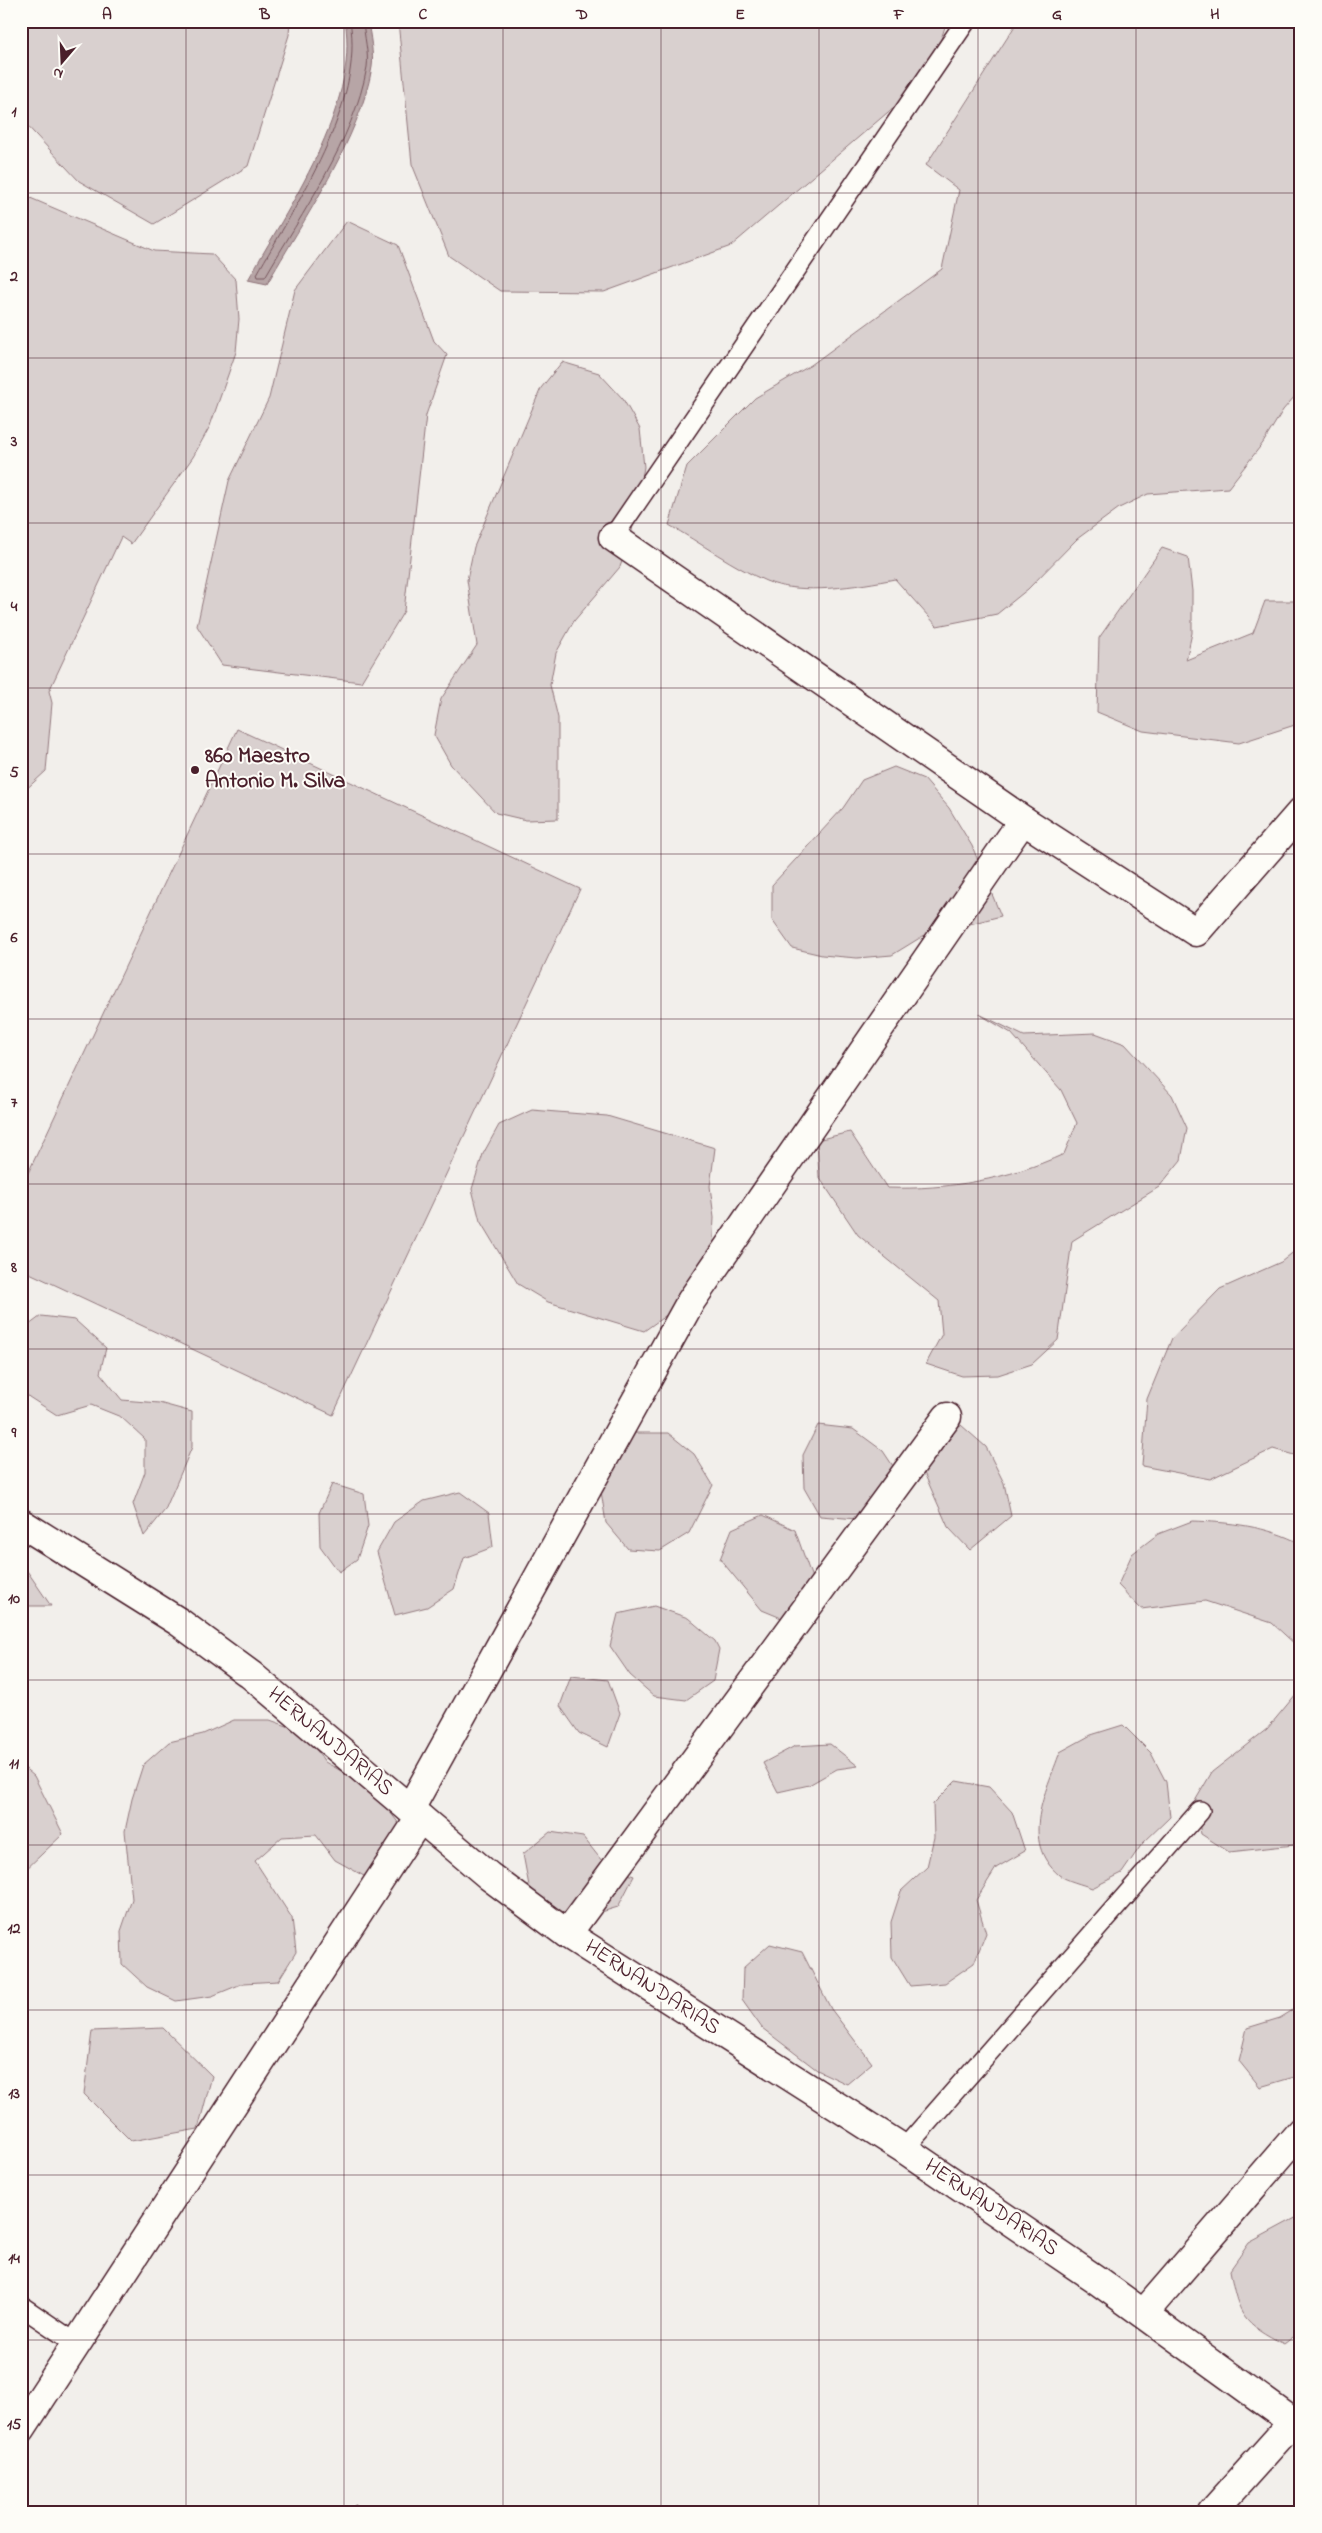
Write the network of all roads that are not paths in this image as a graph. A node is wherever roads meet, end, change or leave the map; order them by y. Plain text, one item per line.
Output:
1 (966, 21) edge
2 (613, 537) joint
3 (1301, 812) edge
4 (1023, 820) junction
5 (947, 1417) dead end
6 (21, 1523) edge
7 (1200, 1811) dead end
8 (415, 1813) junction
9 (567, 1934) junction
10 (1301, 2131) edge
11 (904, 2149) junction
12 (21, 2306) edge
13 (1144, 2313) junction
14 (77, 2344) junction
15 (1297, 2425) edge
16 (21, 2430) edge
17 (1212, 2512) edge

1 - 2 lane
2 - 4 street
3 - 4 street
4 - 8 street
5 - 9 street
6 - 8 street, HERNANDARIAS
7 - 11 lane
8 - 9 street, HERNANDARIAS
8 - 14 street
9 - 11 street, HERNANDARIAS
10 - 13 street
11 - 13 street, HERNANDARIAS
12 - 14 lane
13 - 15 street, HERNANDARIAS
14 - 16 street
15 - 17 street

